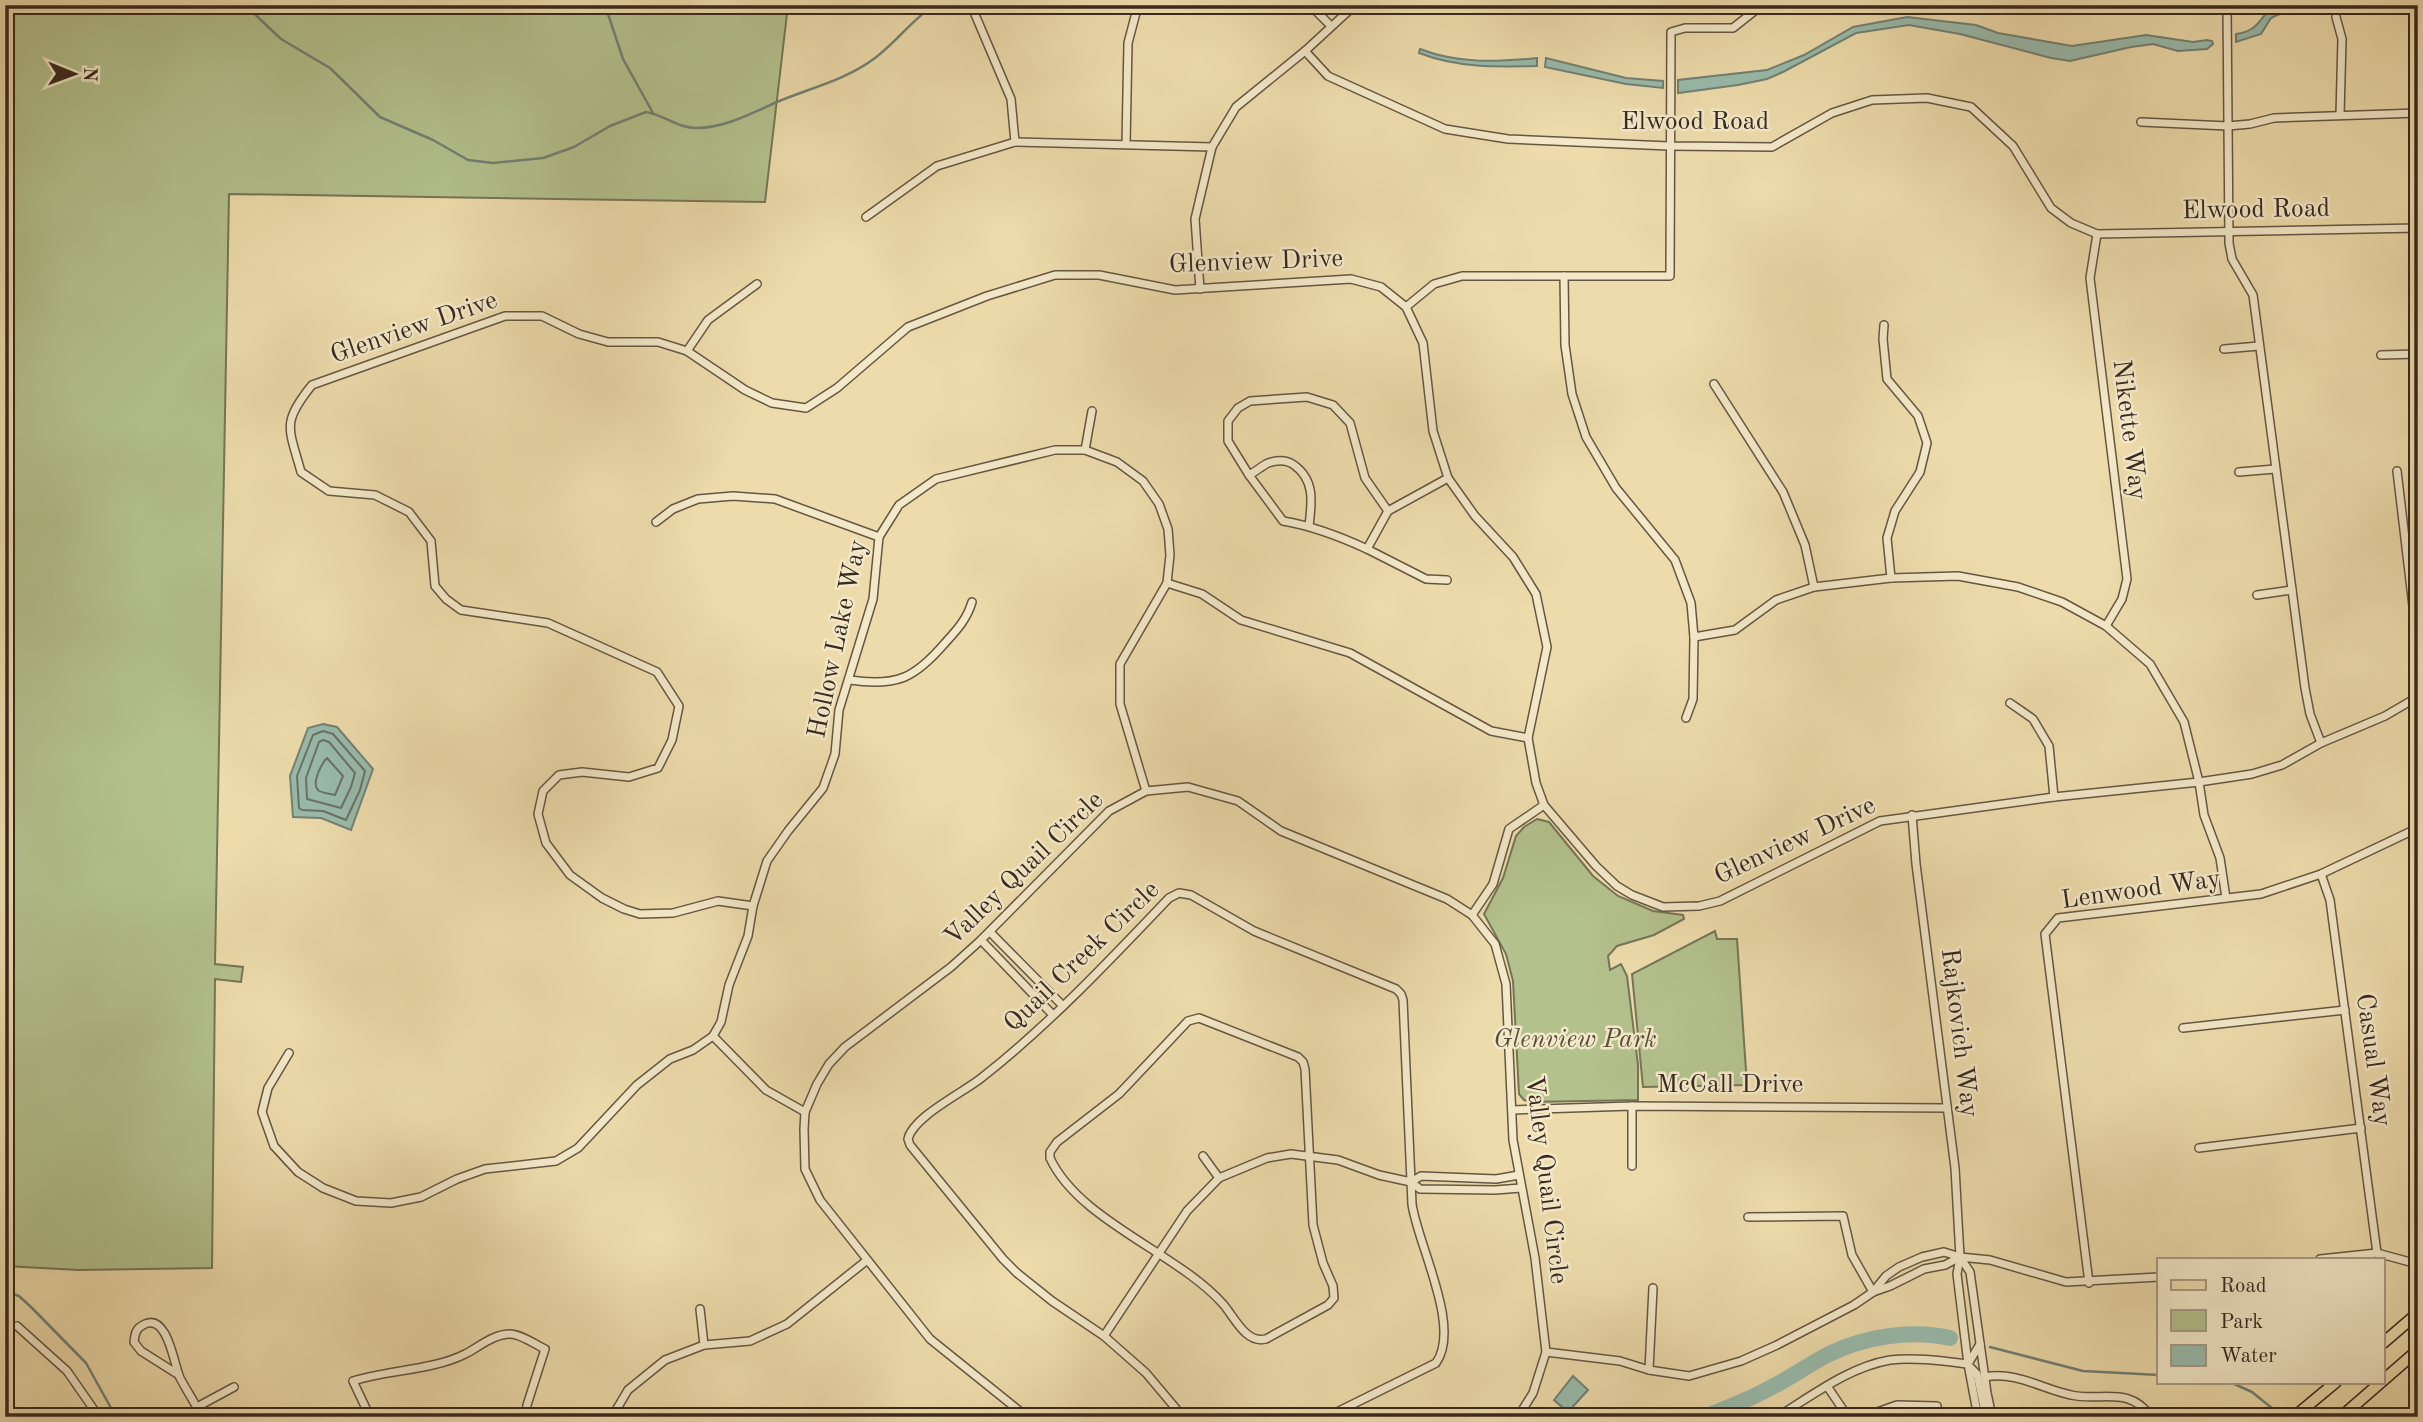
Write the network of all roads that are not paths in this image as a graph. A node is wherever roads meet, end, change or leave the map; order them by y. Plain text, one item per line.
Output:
1 (971, 5) edge
2 (1138, 5) edge
3 (1310, 5) edge
4 (1355, 5) edge
5 (1762, 5) edge
6 (2227, 5) edge
7 (2336, 17) dead end
8 (1331, 26) junction
9 (1305, 51) junction
10 (2418, 113) edge
11 (2340, 115) junction
12 (2141, 122) dead end
13 (2228, 126) junction
14 (1015, 142) junction
15 (1126, 144) junction
16 (1669, 146) junction
17 (1212, 147) junction
18 (866, 217) dead end
19 (2418, 228) edge
20 (2229, 230) junction
21 (2097, 234) junction
22 (1564, 276) junction
23 (757, 284) dead end
24 (1200, 289) junction
25 (1406, 307) junction
26 (1884, 326) dead end
27 (2259, 346) junction
28 (2224, 349) dead end
29 (687, 351) junction
30 (2418, 354) edge
31 (2381, 355) dead end
32 (1714, 384) dead end
33 (1092, 411) dead end
34 (1085, 450) junction
35 (2275, 469) junction
36 (2397, 471) dead end
37 (2238, 472) dead end
38 (1249, 475) junction
39 (1448, 478) junction
40 (1388, 511) junction
41 (656, 522) dead end
42 (1309, 526) junction
43 (879, 537) junction
44 (1367, 549) junction
45 (1891, 578) junction
46 (1447, 580) dead end
47 (1167, 583) junction
48 (1814, 587) junction
49 (2292, 590) junction
50 (2257, 595) dead end
51 (972, 602) dead end
52 (2418, 614) edge
53 (2106, 626) junction
54 (1694, 637) junction
55 (850, 680) junction
56 (2418, 694) edge
57 (2010, 703) dead end
58 (1686, 718) dead end
59 (1528, 738) junction
60 (2321, 743) junction
61 (2199, 782) junction
62 (1146, 791) junction
63 (2054, 797) junction
64 (1544, 805) junction
65 (1912, 815) junction
66 (2418, 828) edge
67 (2321, 874) junction
68 (2226, 898) junction
69 (753, 906) junction
70 (1472, 915) junction
71 (990, 932) junction
72 (981, 940) junction
73 (1063, 1006) junction
74 (2345, 1010) junction
75 (1053, 1016) junction
76 (2183, 1028) dead end
77 (713, 1036) junction
78 (289, 1053) dead end
79 (1632, 1106) junction
80 (1947, 1108) junction
81 (1512, 1110) junction
82 (805, 1112) junction
83 (2361, 1128) junction
84 (2199, 1148) dead end
85 (1203, 1156) dead end
86 (1308, 1156) junction
87 (1632, 1166) dead end
88 (1519, 1175) junction
89 (1219, 1178) junction
90 (1411, 1182) junction
91 (1521, 1188) junction
92 (1748, 1217) dead end
93 (1158, 1253) junction
94 (2377, 1253) junction
95 (1960, 1258) junction
96 (2330, 1258) edge
97 (866, 1261) junction
98 (2414, 1262) edge
99 (2157, 1278) edge
100 (2089, 1283) junction
101 (1653, 1289) dead end
102 (1873, 1292) junction
103 (700, 1309) dead end
104 (2418, 1313) edge
105 (17, 1326) dead end
106 (1104, 1336) junction
107 (2384, 1342) edge
108 (1980, 1344) junction
109 (704, 1345) junction
110 (2418, 1350) edge
111 (1546, 1352) junction
112 (1968, 1364) junction
113 (1649, 1370) junction
114 (179, 1375) junction
115 (1985, 1377) junction
116 (2384, 1380) edge
117 (2334, 1384) edge
118 (2379, 1384) edge
119 (1827, 1385) junction
120 (233, 1387) dead end
121 (1925, 1406) junction
122 (1937, 1406) dead end
123 (197, 1407) junction
124 (1345, 1407) junction
125 (1333, 1415) edge
126 (99, 1417) edge
127 (202, 1417) edge
128 (370, 1417) edge
129 (526, 1417) edge
130 (612, 1417) edge
131 (1027, 1417) edge
132 (1183, 1417) edge
133 (1351, 1417) edge
134 (1518, 1417) edge
135 (1777, 1417) edge
136 (1847, 1417) edge
137 (1863, 1417) edge
138 (1928, 1417) edge
139 (1978, 1417) edge
140 (1986, 1417) edge
141 (1992, 1417) edge
142 (2151, 1417) edge
143 (2295, 1417) edge
144 (2341, 1417) edge

1 - 14 street
2 - 15 street
3 - 8 street
4 - 8 street
5 - 16 street
6 - 13 street
7 - 11 street
8 - 9 street
9 - 16 street, Elwood Road
9 - 17 street
10 - 11 street
11 - 13 street
12 - 13 street
13 - 20 street
14 - 15 street
14 - 18 street
15 - 17 street
16 - 21 street, Elwood Road
16 - 22 street
17 - 24 street
19 - 20 street, Elwood Road
20 - 21 street, Elwood Road
20 - 27 street
21 - 53 street, Nikette Way
22 - 25 street
22 - 54 street
23 - 29 street
24 - 25 street, Glenview Drive
24 - 29 street, Glenview Drive
25 - 39 street, Glenview Drive
26 - 45 street
27 - 28 street
27 - 35 street
29 - 69 street, Glenview Drive
30 - 31 street
32 - 48 street
33 - 34 street
34 - 43 street, Hollow Lake Way
34 - 47 street, Hollow Lake Way
35 - 37 street
35 - 49 street
36 - 52 street
38 - 40 street
38 - 42 street
38 - 42 street
39 - 40 street
39 - 59 street, Glenview Drive
40 - 44 street
41 - 43 street
42 - 44 street
43 - 55 street, Hollow Lake Way
44 - 46 street
45 - 48 street
45 - 53 street
47 - 59 street
47 - 62 street, Hollow Lake Way
48 - 54 street
49 - 50 street
49 - 60 street
51 - 55 street
53 - 61 street
54 - 58 street
55 - 69 street, Hollow Lake Way
56 - 60 street, Glenview Drive
57 - 63 street
59 - 64 street, Glenview Drive
60 - 61 street, Glenview Drive
61 - 63 street, Glenview Drive
61 - 68 street
62 - 70 street, Valley Quail Circle
62 - 71 street, Valley Quail Circle
63 - 65 street, Glenview Drive
64 - 65 street, Glenview Drive
64 - 70 street
65 - 80 street, Rajkovich Way
66 - 67 street, Lenwood Way
67 - 68 street, Lenwood Way
67 - 74 street, Casual Way
68 - 100 street, Lenwood Way
69 - 77 street, Hollow Lake Way
70 - 81 street, Valley Quail Circle
71 - 72 street, Valley Quail Circle
71 - 73 street
72 - 75 street
72 - 82 street, Valley Quail Circle
73 - 75 street, Quail Creek Circle
73 - 90 street, Quail Creek Circle
74 - 76 street
74 - 83 street, Casual Way
75 - 106 street, Quail Creek Circle
77 - 78 street
77 - 82 street
79 - 80 street, McCall Drive
79 - 81 street, McCall Drive
79 - 87 street
80 - 95 street, Rajkovich Way
81 - 88 street, Valley Quail Circle
82 - 97 street, Valley Quail Circle
83 - 84 street
83 - 94 street, Casual Way
85 - 89 street
86 - 89 street
86 - 90 street
86 - 93 street
86 - 93 street
88 - 90 street
88 - 91 street, Valley Quail Circle
89 - 93 street
90 - 91 street
90 - 124 street, Quail Creek Circle
91 - 111 street, Valley Quail Circle
92 - 102 street
93 - 106 street
94 - 96 street
94 - 98 street
95 - 100 street
95 - 102 street
95 - 102 street
95 - 108 street, Rajkovich Way
95 - 112 street, Rajkovich Way
97 - 109 street
97 - 131 street, Valley Quail Circle
99 - 100 street
101 - 113 street
102 - 113 street
103 - 109 street
104 - 107 main road
105 - 126 street
106 - 132 street, Quail Creek Circle
108 - 112 street
108 - 115 street, Rajkovich Way
109 - 130 street
110 - 116 main road
111 - 113 street
111 - 134 street, Valley Quail Circle
112 - 119 street
112 - 139 street, Rajkovich Way
112 - 140 street
114 - 114 street
114 - 123 street
115 - 141 street, Rajkovich Way
115 - 142 street
117 - 143 main road
118 - 144 main road
119 - 135 street
119 - 136 street
120 - 123 street
121 - 122 street
121 - 137 street
121 - 138 street
123 - 127 street
124 - 125 street, Quail Creek Circle
124 - 133 street
128 - 129 street

